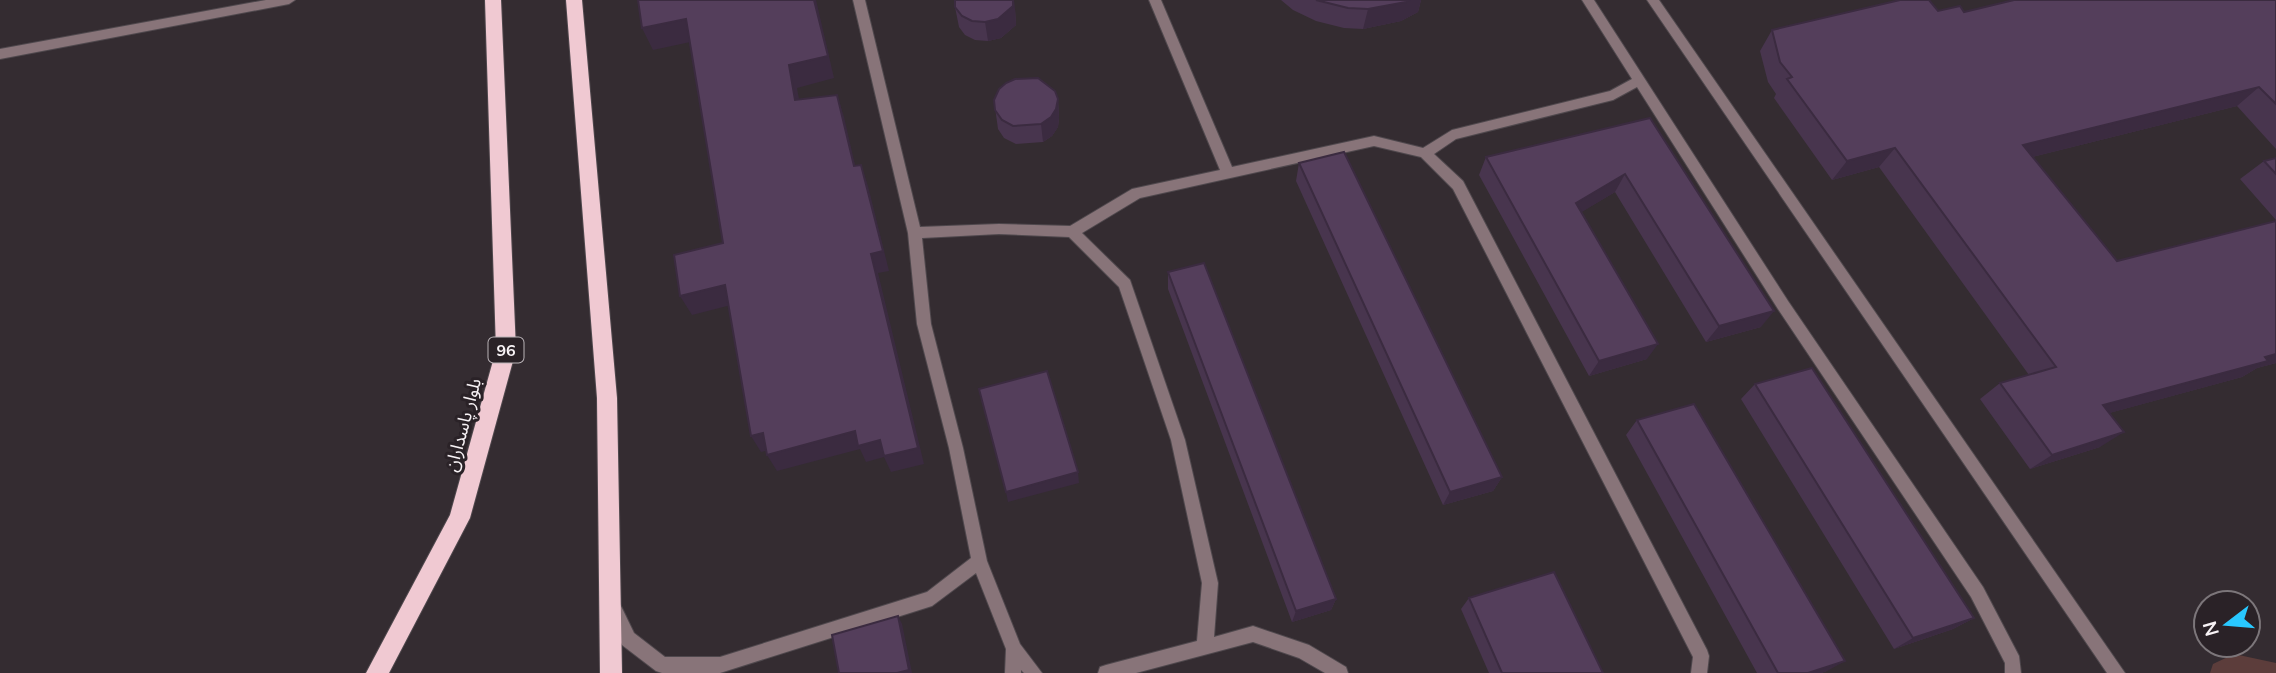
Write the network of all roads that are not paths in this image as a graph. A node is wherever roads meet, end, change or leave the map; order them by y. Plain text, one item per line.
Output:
1 (289, 0) edge
2 (493, 0) edge
3 (574, 0) edge
4 (859, 0) edge
5 (1155, 0) edge
6 (1588, 0) edge
7 (1653, 0) edge
8 (0, 54) edge
9 (1638, 81) junction
10 (1424, 153) junction
11 (1227, 172) junction
12 (1072, 232) junction
13 (915, 233) junction
14 (979, 561) junction
15 (611, 603) junction
16 (1205, 645) junction
17 (1014, 649) junction
18 (377, 673) edge
19 (611, 673) edge
20 (1013, 673) edge
21 (1034, 673) edge
22 (1105, 673) edge
23 (1340, 673) edge
24 (1699, 673) edge
25 (2013, 673) edge
26 (2117, 673) edge

1 - 8 lane
2 - 18 highway, بلوار پاسداران / 96
3 - 15 highway
4 - 13 lane
5 - 11 lane
6 - 9 lane
7 - 26 lane
9 - 10 lane
9 - 25 lane
10 - 11 lane
10 - 24 lane
11 - 12 lane
12 - 13 lane
12 - 16 lane
13 - 14 lane
14 - 15 lane
14 - 17 lane
15 - 19 highway
16 - 22 lane
16 - 23 lane
17 - 20 lane
17 - 21 lane

